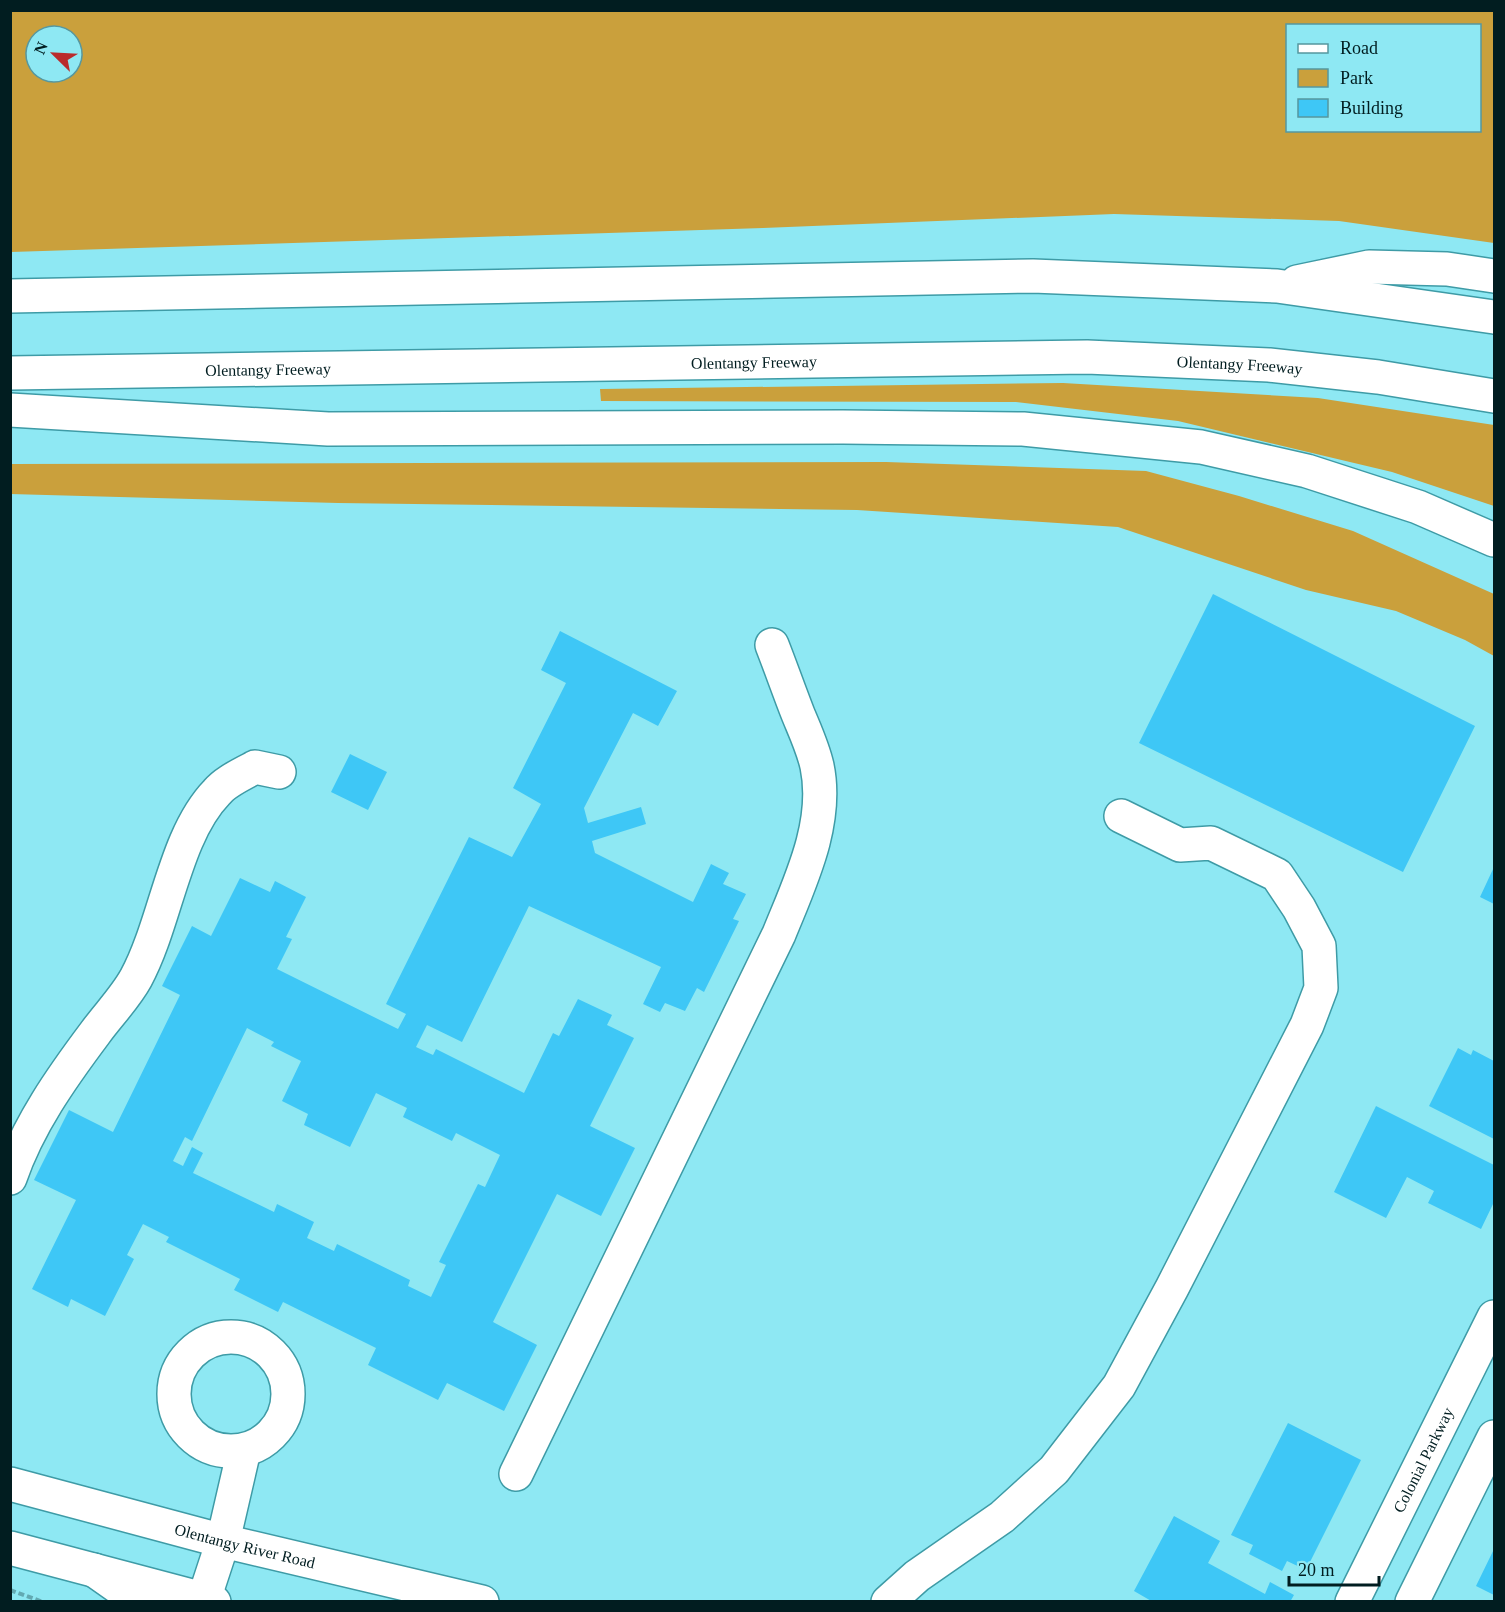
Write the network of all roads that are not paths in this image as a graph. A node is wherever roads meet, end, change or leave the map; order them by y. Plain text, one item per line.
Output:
1 (1494, 276) edge
2 (1277, 286) junction
3 (10, 296) edge
4 (1494, 317) edge
5 (10, 373) edge
6 (1494, 396) edge
7 (10, 410) edge
8 (1494, 540) edge
9 (772, 645) dead end
10 (279, 772) dead end
11 (1121, 816) dead end
12 (10, 1178) edge
13 (1494, 1317) edge
14 (1494, 1437) edge
15 (244, 1450) dead end
16 (516, 1474) dead end
17 (10, 1484) edge
18 (223, 1541) junction
19 (10, 1548) edge
20 (92, 1569) junction
21 (209, 1600) edge
22 (133, 1602) edge
23 (482, 1602) edge
24 (888, 1602) edge
25 (1352, 1602) edge
26 (1412, 1602) edge

1 - 2 main road
2 - 3 main road
2 - 4 main road
5 - 6 main road, Olentangy Freeway
7 - 8 main road
9 - 16 main road
10 - 12 main road
11 - 24 main road
13 - 25 main road, Colonial Parkway
14 - 26 main road
15 - 18 main road
17 - 18 main road, Olentangy River Road
18 - 21 main road
18 - 23 main road, Olentangy River Road
19 - 20 main road
20 - 21 main road
20 - 22 main road

